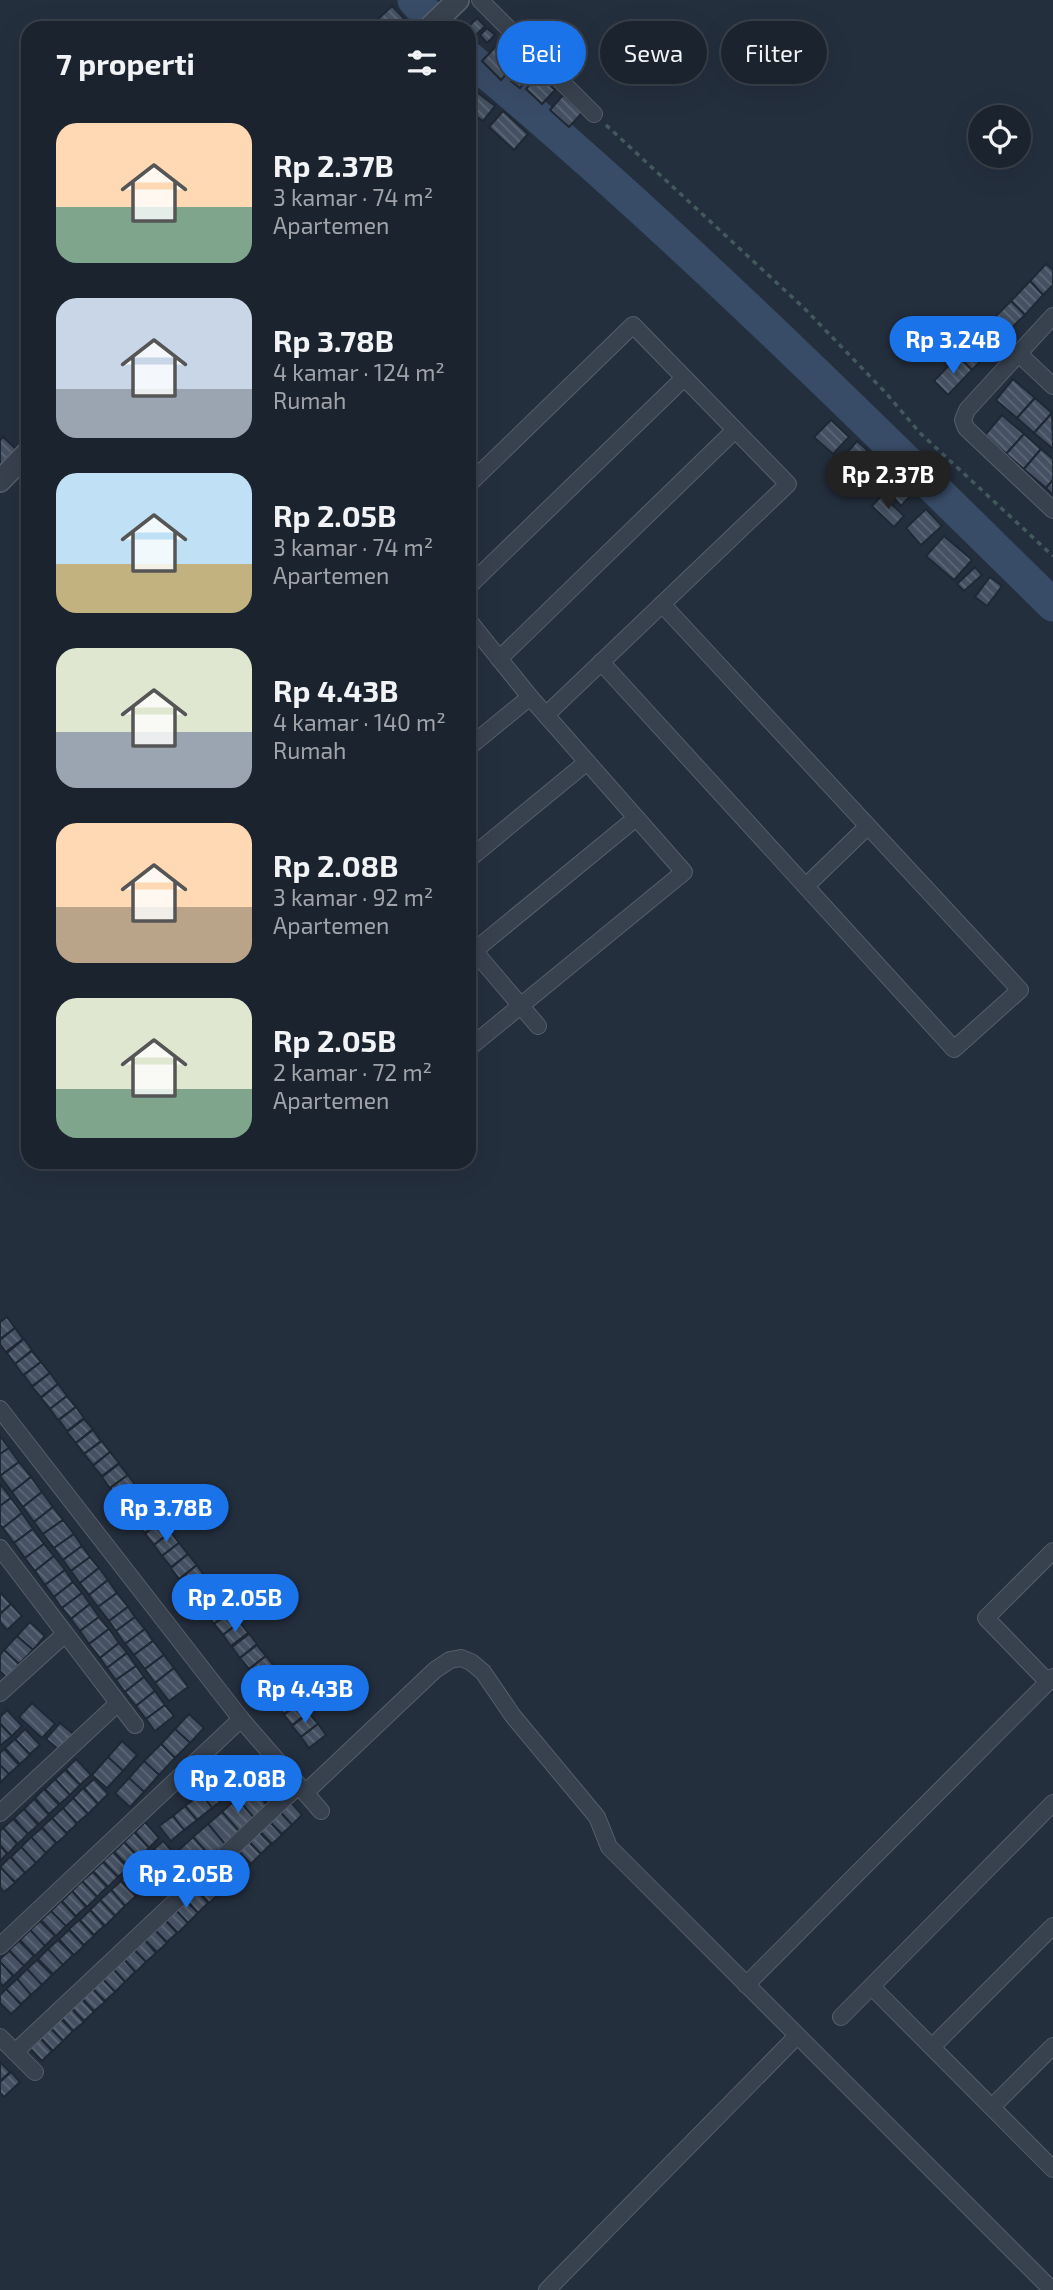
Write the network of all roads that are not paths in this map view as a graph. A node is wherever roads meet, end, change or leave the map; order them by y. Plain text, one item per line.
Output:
1 (458, 0) edge
2 (480, 0) edge
3 (436, 21) edge
4 (594, 114) road end
5 (1053, 316) edge
6 (1019, 354) junction
7 (684, 378) junction
8 (1053, 386) edge
9 (735, 429) junction
10 (21, 459) edge
11 (476, 477) edge
12 (0, 481) edge
13 (1053, 510) edge
14 (476, 579) edge
15 (662, 604) junction
16 (476, 634) edge
17 (499, 659) junction
18 (601, 662) junction
19 (530, 697) junction
20 (546, 715) junction
21 (476, 741) edge
22 (587, 762) junction
23 (636, 818) junction
24 (868, 827) junction
25 (476, 853) edge
26 (806, 886) junction
27 (476, 946) edge
28 (476, 956) edge
29 (520, 1006) junction
30 (538, 1026) dead end
31 (476, 1042) edge
32 (0, 1409) edge
33 (0, 1548) edge
34 (1053, 1551) edge
35 (65, 1634) junction
36 (1051, 1680) edge
37 (0, 1693) edge
38 (117, 1704) junction
39 (241, 1719) junction
40 (135, 1725) dead end
41 (301, 1790) junction
42 (1053, 1803) edge
43 (321, 1811) dead end
44 (0, 1813) edge
45 (1053, 1926) edge
46 (0, 1947) edge
47 (746, 1985) junction
48 (872, 1987) junction
49 (841, 2017) dead end
50 (0, 2036) edge
51 (797, 2036) junction
52 (1053, 2046) edge
53 (932, 2047) junction
54 (15, 2052) junction
55 (35, 2072) dead end
56 (992, 2107) junction
57 (1053, 2168) edge
58 (1051, 2285) edge
59 (547, 2290) edge

1 - 3 street
2 - 4 street
5 - 6 street
6 - 8 street
6 - 13 street
7 - 9 street
7 - 11 street
7 - 14 street
9 - 15 street
9 - 17 street
10 - 12 street
15 - 18 street
15 - 24 street
16 - 17 street
17 - 19 street
18 - 20 street
18 - 26 street
19 - 20 street
19 - 21 street
20 - 22 street
22 - 23 street
22 - 25 street
23 - 27 street
23 - 29 street
24 - 26 street
24 - 26 street
28 - 29 street
29 - 30 street
29 - 31 street
32 - 39 street
33 - 35 street
34 - 36 street
35 - 37 street
35 - 38 street
36 - 47 street
38 - 40 street
38 - 44 street
39 - 41 street
39 - 46 street
41 - 43 street
41 - 47 street
41 - 54 street
42 - 48 street
45 - 53 street
47 - 51 street
48 - 49 street
48 - 53 street
50 - 54 street
51 - 58 street
51 - 59 street
52 - 56 street
53 - 56 street
54 - 55 street
56 - 57 street

